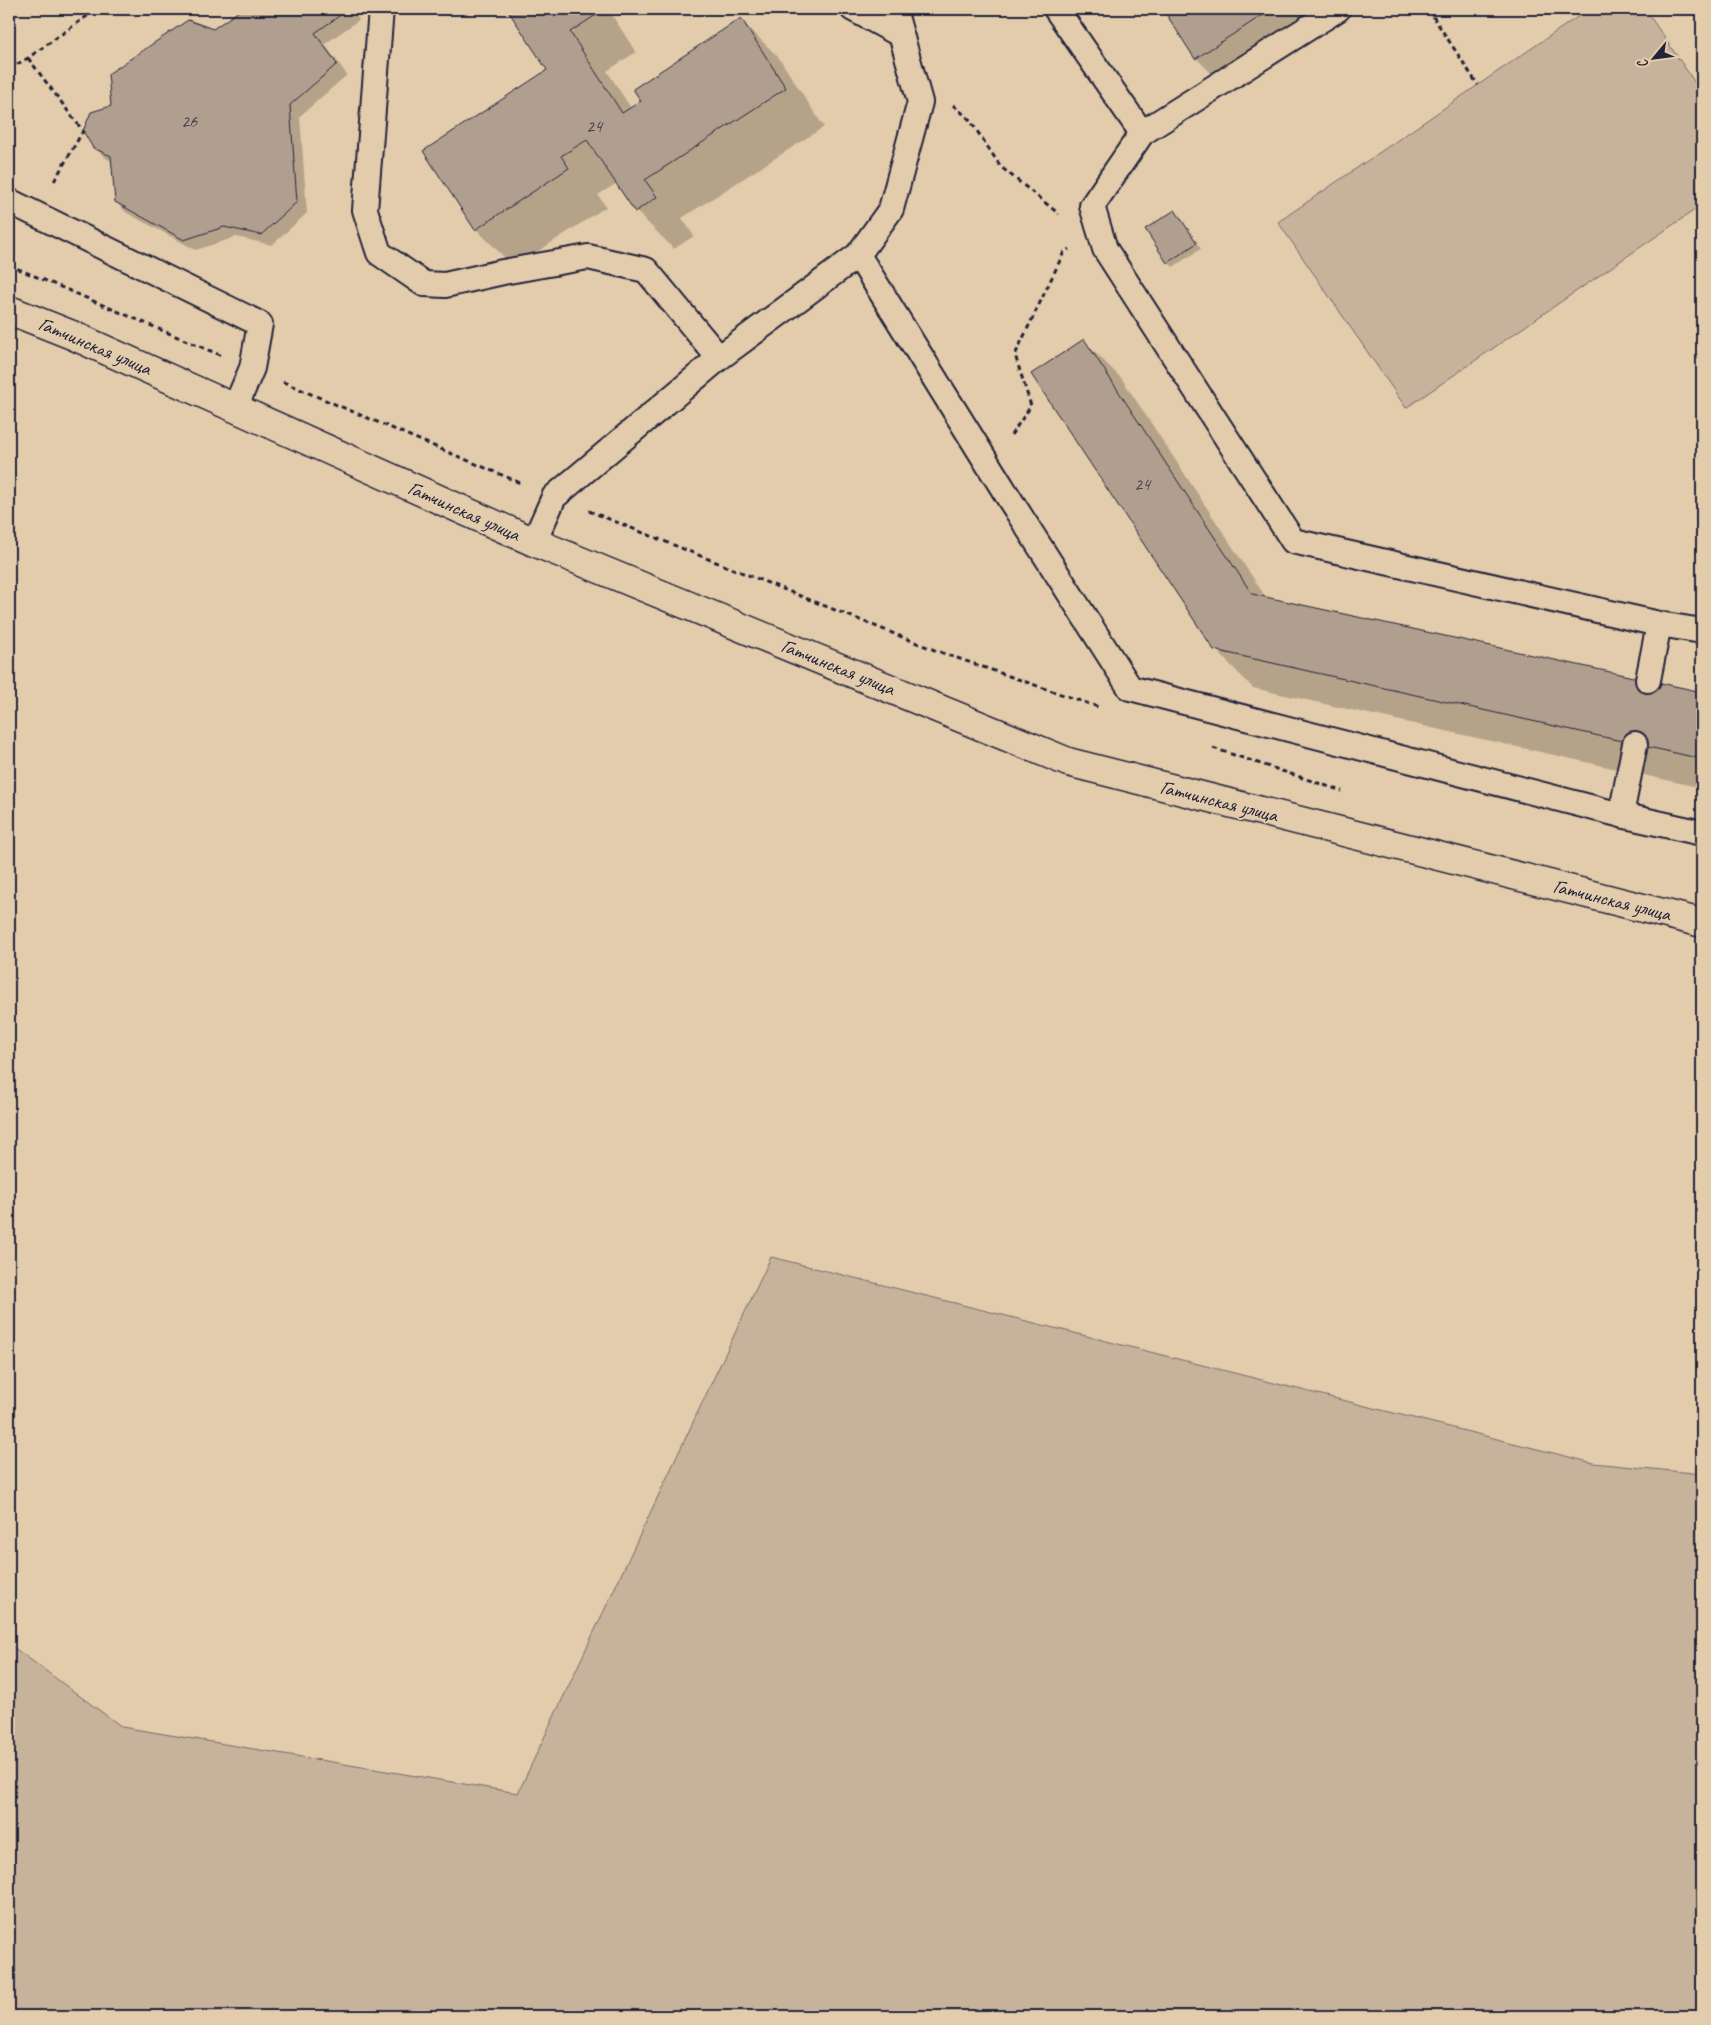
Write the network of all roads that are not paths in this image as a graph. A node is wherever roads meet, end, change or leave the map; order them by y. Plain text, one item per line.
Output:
1 (381, 9) edge
2 (854, 9) edge
3 (894, 9) edge
4 (1056, 9) edge
5 (1338, 9) edge
6 (901, 35) junction
7 (1142, 133) junction
8 (9, 201) edge
9 (858, 255) junction
10 (9, 310) edge
11 (719, 358) junction
12 (235, 408) junction
13 (534, 542) junction
14 (1660, 624) junction
15 (1702, 631) edge
16 (1648, 680) dead end
17 (1635, 744) dead end
18 (1620, 815) junction
19 (1702, 833) edge
20 (1702, 923) edge

1 - 11 lane
2 - 6 lane
3 - 6 lane
4 - 7 lane
5 - 7 lane
6 - 9 lane
7 - 14 lane
8 - 12 lane
9 - 11 lane
9 - 18 lane
10 - 12 street, Гатчинская улица
11 - 13 lane
12 - 13 street, Гатчинская улица
13 - 20 street, Гатчинская улица
14 - 15 lane
14 - 16 lane
17 - 18 lane
18 - 19 lane

